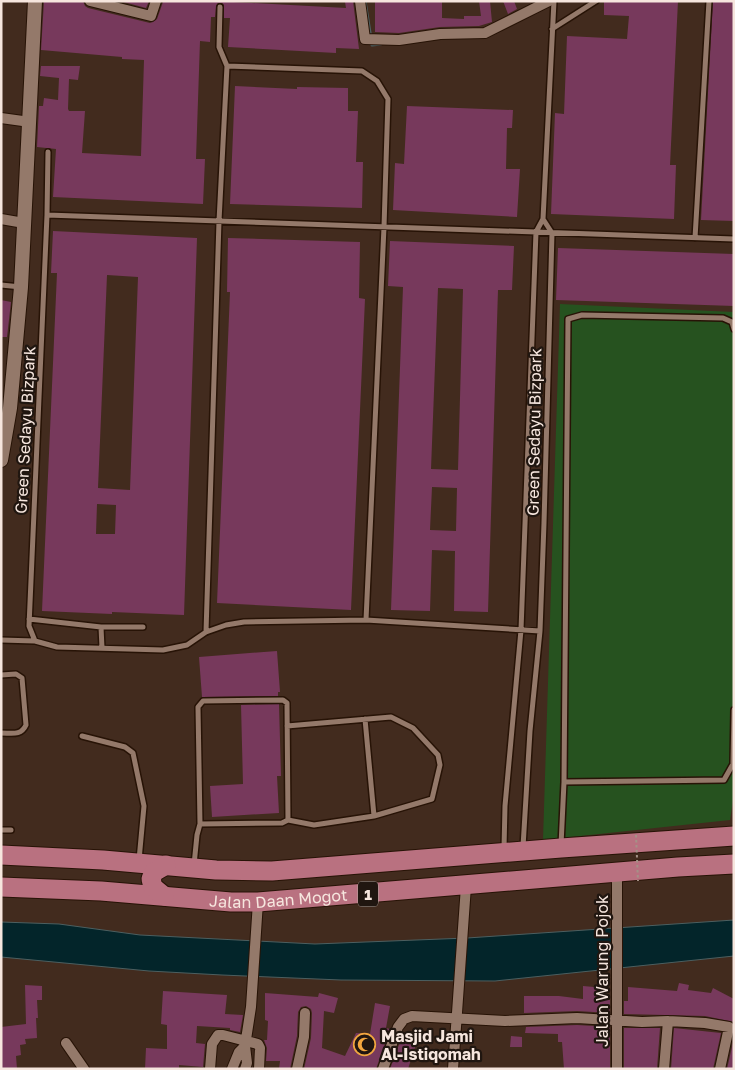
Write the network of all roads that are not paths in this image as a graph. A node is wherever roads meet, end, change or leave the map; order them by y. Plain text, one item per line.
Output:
1 (35, 1) edge
2 (90, 1) edge
3 (156, 1) edge
4 (360, 1) edge
5 (549, 1) edge
6 (554, 1) edge
7 (596, 1) edge
8 (709, 1) edge
9 (220, 6) dead end
10 (552, 29) junction
11 (227, 66) junction
12 (1, 118) edge
13 (30, 122) junction
14 (48, 152) dead end
15 (47, 215) junction
16 (1, 219) edge
17 (543, 219) junction
18 (219, 221) junction
19 (24, 223) junction
20 (384, 227) junction
21 (536, 232) junction
22 (552, 233) junction
23 (695, 238) junction
24 (734, 239) edge
25 (1, 284) edge
26 (21, 286) junction
27 (734, 328) edge
28 (6, 407) edge
29 (1, 460) edge
30 (29, 619) junction
31 (366, 620) junction
32 (101, 626) junction
33 (143, 627) dead end
34 (521, 630) junction
35 (540, 631) junction
36 (206, 632) junction
37 (1, 640) edge
38 (35, 641) junction
39 (102, 648) junction
40 (1, 675) edge
41 (734, 710) edge
42 (365, 719) junction
43 (287, 726) junction
44 (1, 733) edge
45 (82, 736) dead end
46 (564, 782) junction
47 (374, 816) junction
48 (288, 820) junction
49 (200, 824) junction
50 (1, 830) edge
51 (11, 830) dead end
52 (734, 836) edge
53 (561, 848) junction
54 (523, 851) junction
55 (504, 853) junction
56 (1, 855) edge
57 (103, 860) junction
58 (139, 862) junction
59 (734, 864) edge
60 (166, 865) junction
61 (194, 868) junction
62 (617, 872) junction
63 (1, 887) edge
64 (101, 891) junction
65 (465, 894) junction
66 (164, 896) junction
67 (258, 902) junction
68 (305, 1013) dead end
69 (458, 1013) junction
70 (618, 1020) junction
71 (668, 1021) junction
72 (731, 1026) edge
73 (66, 1043) dead end
74 (246, 1043) junction
75 (84, 1069) edge
76 (210, 1069) edge
77 (232, 1069) edge
78 (245, 1069) edge
79 (259, 1069) edge
80 (297, 1069) edge
81 (383, 1069) edge
82 (453, 1069) edge
83 (617, 1069) edge
84 (664, 1069) edge
85 (720, 1069) edge

1 - 13 street
2 - 3 street
4 - 5 street
6 - 10 lane, Green Sedayu Bizpark
7 - 10 lane
8 - 23 lane
9 - 11 lane
10 - 17 lane, Green Sedayu Bizpark
11 - 18 lane
11 - 20 lane
12 - 13 street
13 - 19 street
14 - 15 lane, Green Sedayu Bizpark
15 - 18 lane
15 - 30 lane, Green Sedayu Bizpark
16 - 19 street
17 - 21 lane, Green Sedayu Bizpark
17 - 22 lane
18 - 20 lane
18 - 36 lane
19 - 26 street
20 - 21 lane
20 - 31 lane
21 - 22 lane
21 - 34 lane, Green Sedayu Bizpark
22 - 23 lane
22 - 35 lane, Green Sedayu Bizpark
23 - 24 lane
25 - 26 lane
26 - 28 street
27 - 46 lane
28 - 29 street
30 - 32 lane
30 - 38 lane, Green Sedayu Bizpark
31 - 34 lane
31 - 36 lane
32 - 33 lane
32 - 39 lane
34 - 35 lane
34 - 55 lane, Green Sedayu Bizpark
35 - 54 lane, Green Sedayu Bizpark
36 - 39 lane
37 - 38 lane
38 - 39 lane
40 - 44 lane
41 - 46 lane
42 - 43 lane
42 - 47 lane
42 - 47 lane
43 - 48 lane
43 - 49 lane
45 - 58 lane
46 - 53 lane
47 - 48 lane
48 - 49 lane
49 - 61 lane
50 - 51 lane
52 - 53 highway, Jalan Daan Mogot / 1
53 - 54 highway, Jalan Daan Mogot / 1
54 - 55 highway, Jalan Daan Mogot / 1
55 - 61 highway, Jalan Daan Mogot / 1
56 - 57 highway, Jalan Daan Mogot / 1
57 - 58 highway, Jalan Daan Mogot / 1
57 - 64 highway
58 - 60 highway, Jalan Daan Mogot / 1
59 - 62 highway, Jalan Daan Mogot / 1
60 - 61 highway, Jalan Daan Mogot / 1
60 - 66 highway
62 - 65 highway, Jalan Daan Mogot / 1
62 - 70 street, Jalan Warung Pojok
63 - 64 highway, Jalan Daan Mogot / 1
64 - 66 highway, Jalan Daan Mogot / 1
65 - 67 highway, Jalan Daan Mogot / 1
65 - 69 street
66 - 67 highway, Jalan Daan Mogot / 1
67 - 74 street
68 - 80 street
69 - 70 street
69 - 81 street
69 - 82 street
70 - 71 street
70 - 83 street, Jalan Warung Pojok
71 - 72 street
71 - 84 street
72 - 85 street
73 - 75 street
74 - 76 street
74 - 77 street
74 - 78 street
74 - 79 street

